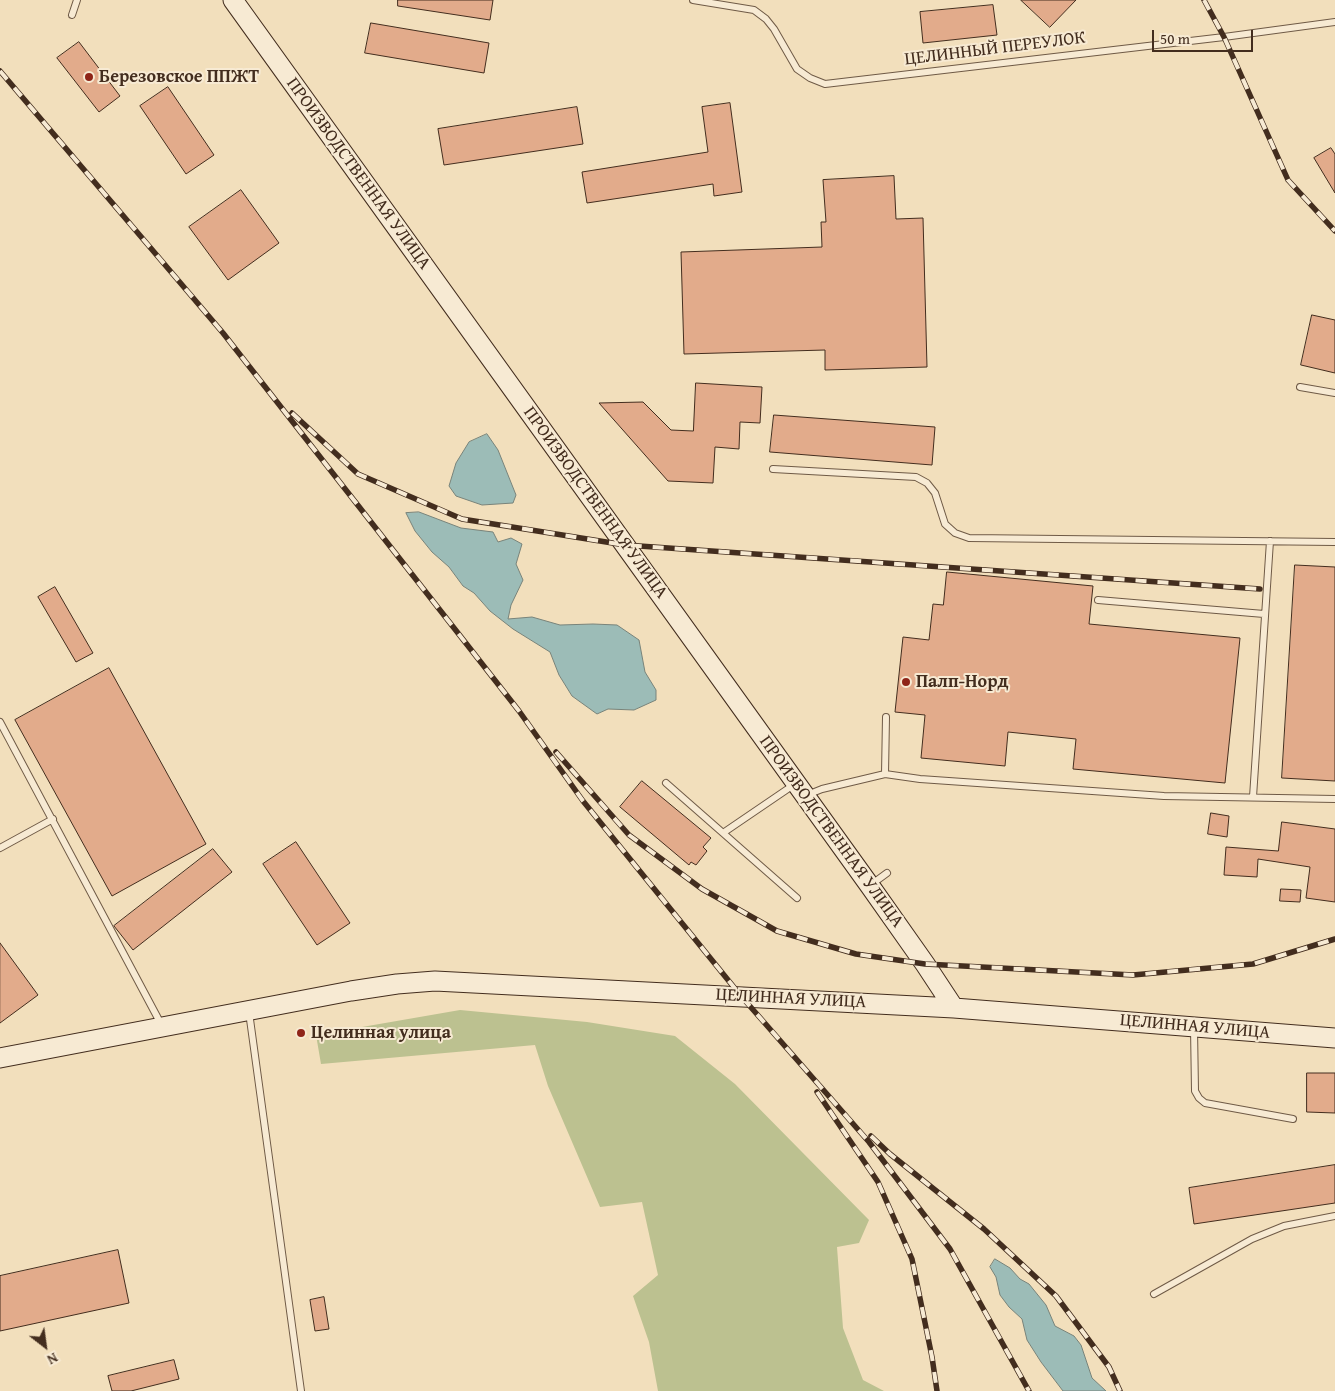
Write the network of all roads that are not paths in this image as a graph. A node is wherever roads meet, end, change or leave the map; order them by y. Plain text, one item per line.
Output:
1 (77, 0) edge
2 (232, 0) edge
3 (693, 0) edge
4 (72, 15) dead end
5 (1335, 22) edge
6 (1300, 387) dead end
7 (1335, 394) edge
8 (773, 469) dead end
9 (1270, 541) junction
10 (1335, 542) edge
11 (1098, 600) dead end
12 (1264, 614) junction
13 (886, 717) dead end
14 (0, 722) edge
15 (885, 774) junction
16 (666, 783) dead end
17 (801, 790) junction
18 (1253, 797) junction
19 (1335, 799) edge
20 (53, 819) junction
21 (723, 833) junction
22 (0, 848) edge
23 (887, 873) dead end
24 (870, 886) junction
25 (797, 898) dead end
26 (954, 1008) junction
27 (249, 1011) junction
28 (163, 1027) junction
29 (1194, 1027) junction
30 (1335, 1038) edge
31 (0, 1058) edge
32 (1293, 1119) dead end
33 (1335, 1216) edge
34 (1154, 1294) dead end
35 (301, 1391) edge

1 - 4 lane
2 - 17 street, ПРОИЗВОДСТВЕННАЯ УЛИЦА
3 - 5 lane, ЦЕЛИННЫЙ ПЕРЕУЛОК
6 - 7 lane
8 - 9 lane
9 - 10 lane
9 - 12 lane
11 - 12 lane
12 - 18 lane
13 - 15 lane
14 - 20 lane
15 - 17 lane
15 - 18 lane
16 - 21 lane
17 - 21 lane
17 - 24 street, ПРОИЗВОДСТВЕННАЯ УЛИЦА
18 - 19 lane
20 - 22 lane
20 - 28 lane
21 - 25 lane
23 - 24 lane
24 - 26 street, ПРОИЗВОДСТВЕННАЯ УЛИЦА
26 - 27 street, ЦЕЛИННАЯ УЛИЦА
26 - 29 street, ЦЕЛИННАЯ УЛИЦА
27 - 28 street, ЦЕЛИННАЯ УЛИЦА
27 - 35 lane
28 - 31 street, ЦЕЛИННАЯ УЛИЦА
29 - 30 street, ЦЕЛИННАЯ УЛИЦА
29 - 32 lane
33 - 34 lane

